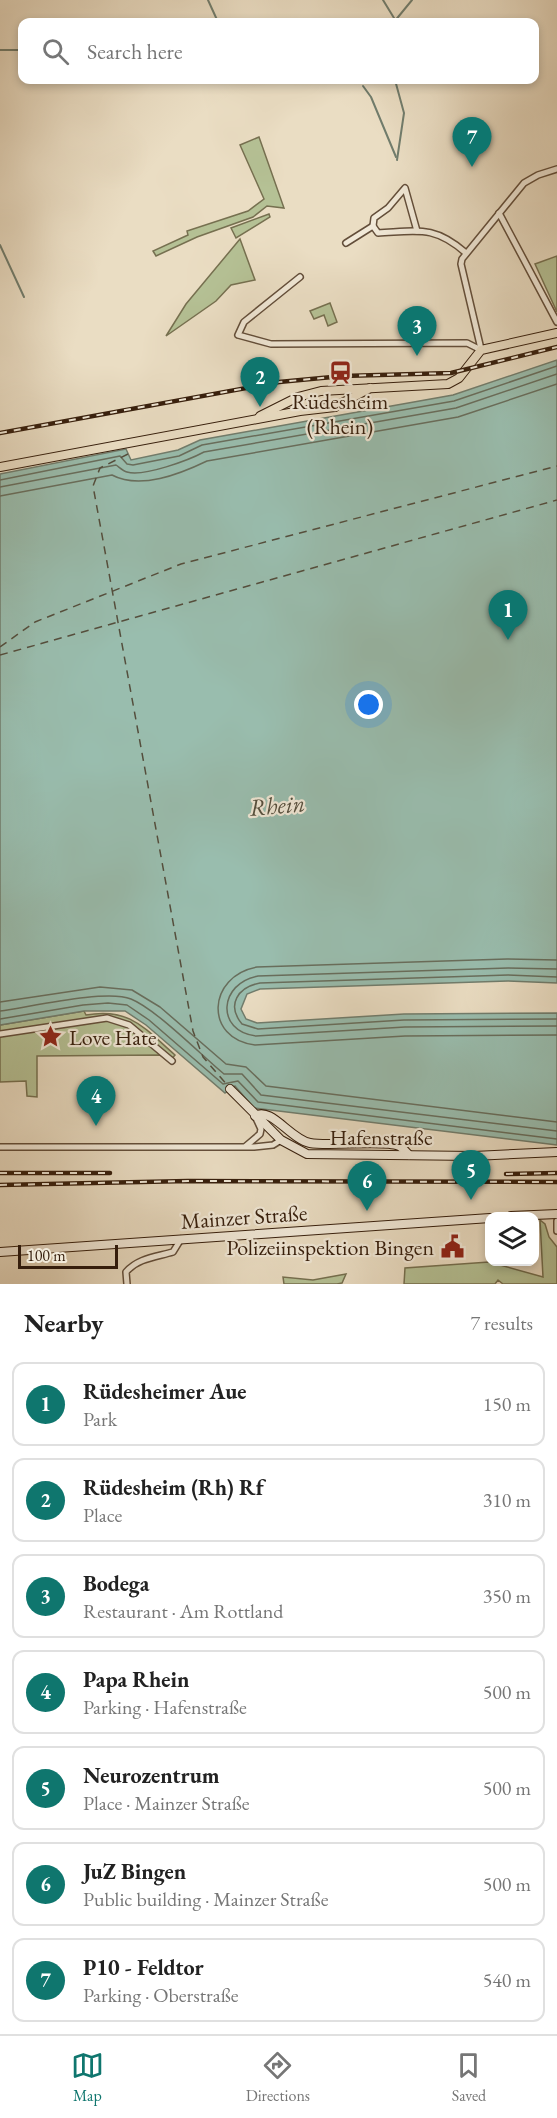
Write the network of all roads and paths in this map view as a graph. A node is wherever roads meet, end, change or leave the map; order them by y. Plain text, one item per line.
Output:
1 (557, 169) edge
2 (499, 213) junction
3 (373, 226) junction
4 (417, 231) junction
5 (345, 243) dead end
6 (466, 253) junction
7 (300, 277) dead end
8 (557, 322) edge
9 (557, 333) edge
10 (481, 350) junction
11 (370, 387) junction
12 (248, 421) junction
13 (0, 467) edge
14 (0, 1034) edge
15 (172, 1061) dead end
16 (230, 1089) dead end
17 (255, 1116) junction
18 (281, 1140) junction
19 (0, 1147) edge
20 (244, 1147) junction
21 (557, 1152) edge
22 (409, 1155) junction
23 (557, 1214) edge
24 (539, 1215) edge
25 (485, 1218) edge
26 (557, 1221) edge
27 (557, 1231) edge
28 (181, 1239) junction
29 (0, 1252) edge
30 (127, 1284) edge

1 - 2 street
2 - 6 street
2 - 8 street
3 - 4 street
3 - 4 street
3 - 5 street
4 - 6 street
6 - 10 street
7 - 10 street
9 - 10 main road
10 - 11 main road
11 - 12 main road
11 - 12 main road
12 - 13 main road
14 - 15 street
16 - 17 main road, Hafenstraße
17 - 18 main road, Hafenstraße
17 - 20 street
17 - 22 main road
18 - 20 street
18 - 22 main road, Hafenstraße
19 - 20 street
21 - 22 main road, Hafenstraße
23 - 24 main road
25 - 28 main road, Mainzer Straße
26 - 27 street
28 - 29 main road, Mainzer Straße
28 - 30 street

